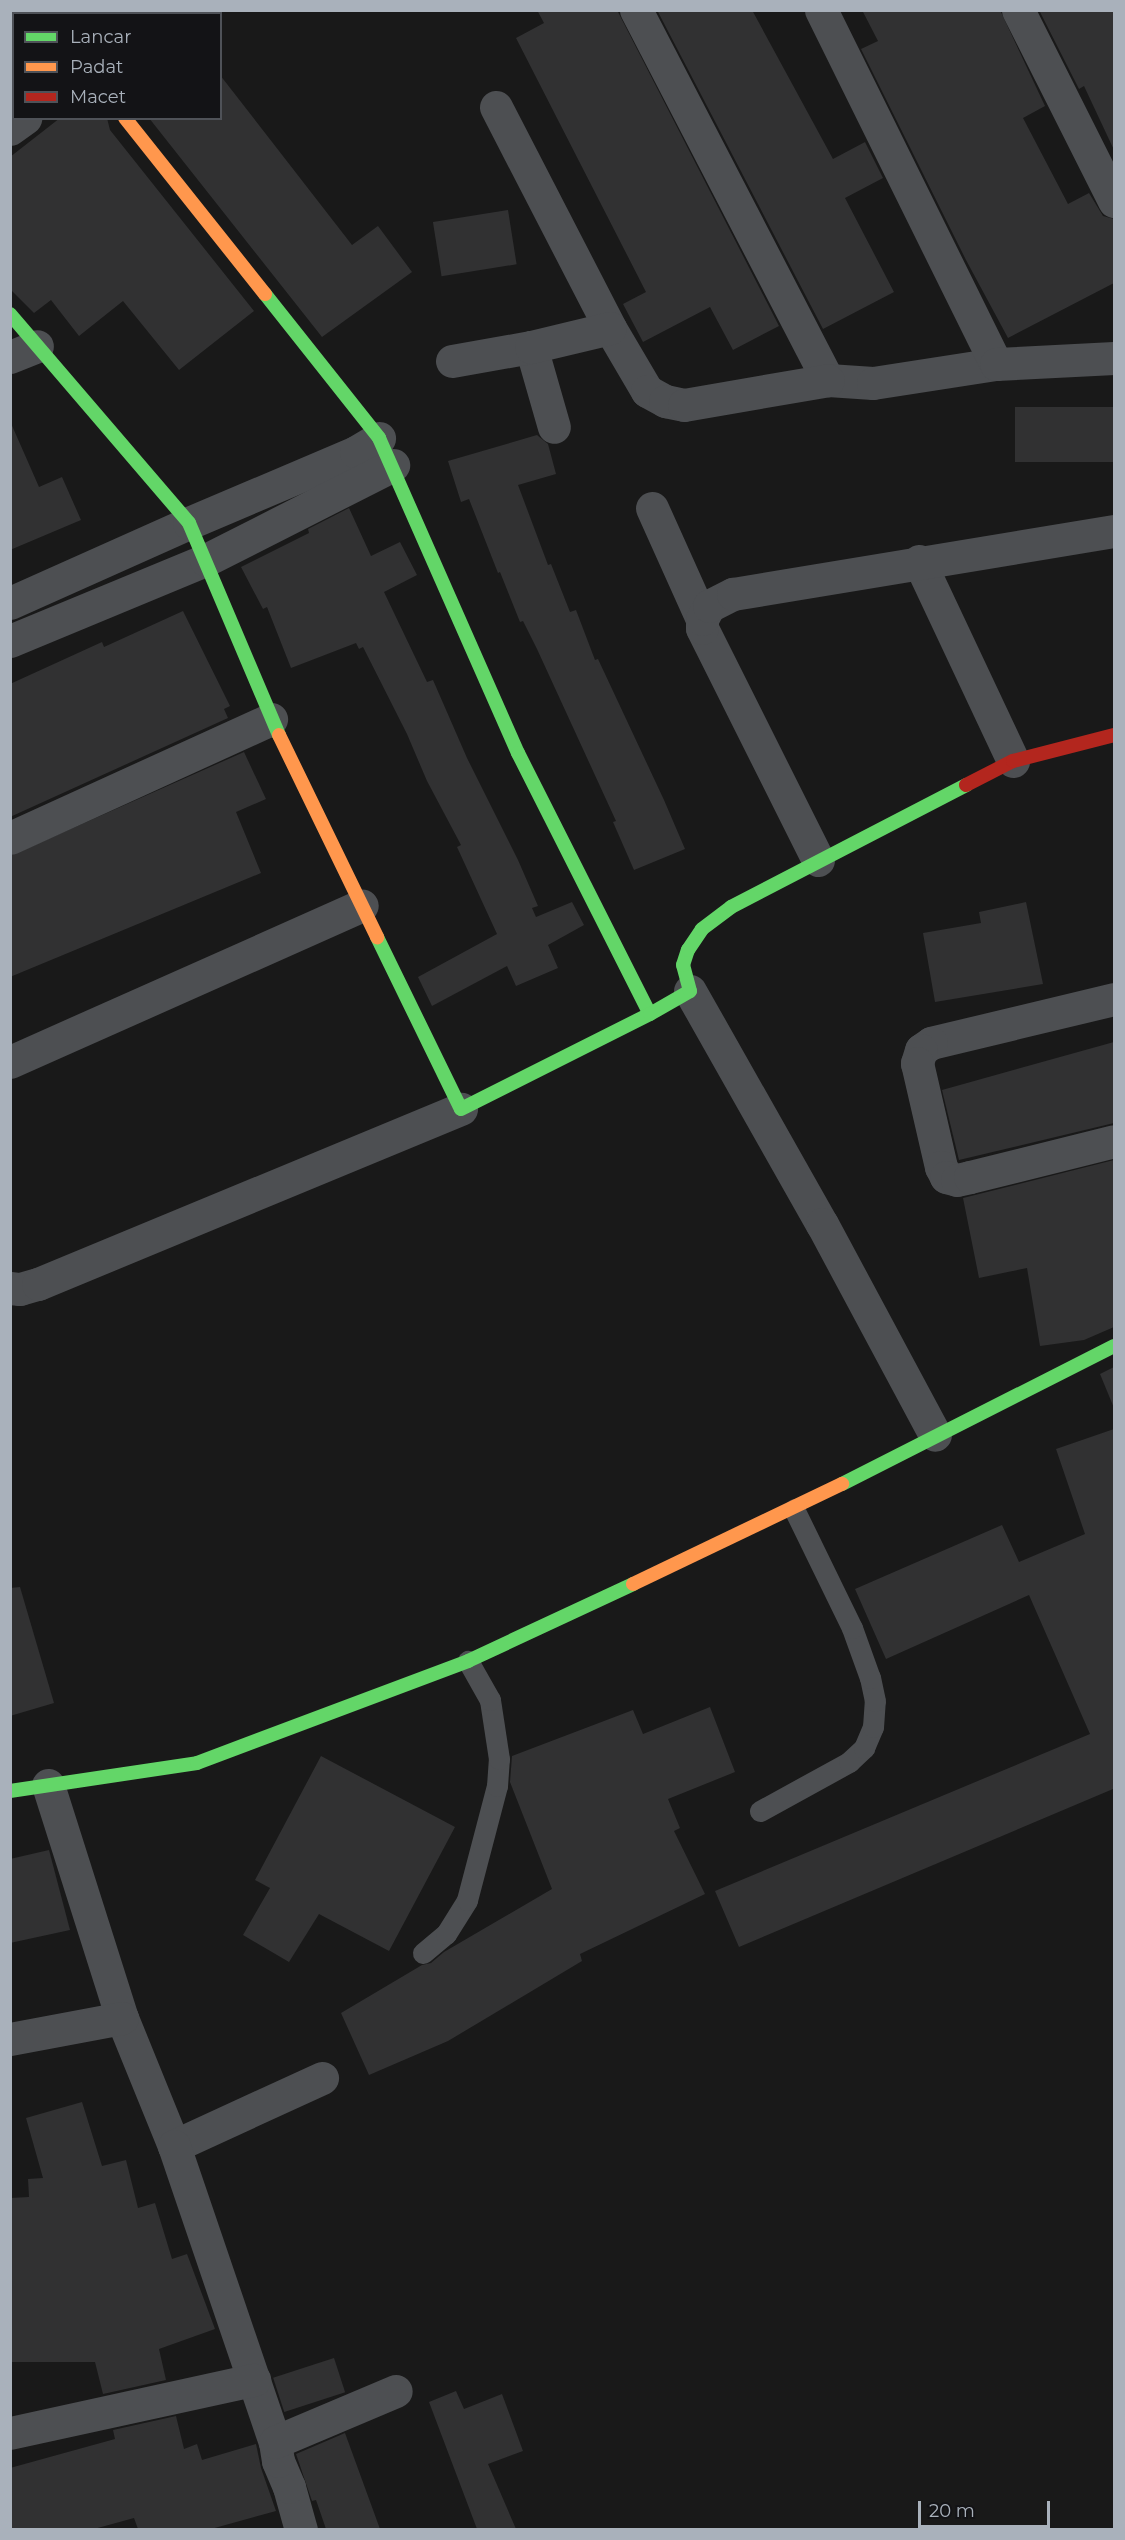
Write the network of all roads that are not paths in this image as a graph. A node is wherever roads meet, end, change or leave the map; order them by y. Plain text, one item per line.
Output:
1 (636, 10) edge
2 (821, 10) edge
3 (1018, 10) edge
4 (496, 107) dead end
5 (22, 120) edge
6 (127, 120) edge
7 (10, 129) edge
8 (1114, 201) edge
9 (10, 314) edge
10 (610, 328) junction
11 (531, 347) junction
12 (23, 351) edge
13 (1114, 358) edge
14 (452, 361) dead end
15 (996, 363) junction
16 (828, 380) junction
17 (554, 427) dead end
18 (386, 452) junction
19 (652, 508) dead end
20 (189, 523) junction
21 (1114, 531) edge
22 (206, 560) junction
23 (919, 561) junction
24 (10, 603) edge
25 (702, 619) junction
26 (10, 641) edge
27 (271, 719) junction
28 (1114, 735) edge
29 (1013, 761) junction
30 (10, 838) edge
31 (818, 860) junction
32 (362, 905) junction
33 (690, 991) junction
34 (1114, 999) edge
35 (650, 1014) junction
36 (10, 1062) edge
37 (461, 1109) junction
38 (1114, 1142) edge
39 (10, 1288) edge
40 (1114, 1346) edge
41 (935, 1435) junction
42 (794, 1509) junction
43 (468, 1661) junction
44 (48, 1785) junction
45 (10, 1791) edge
46 (760, 1811) dead end
47 (423, 1953) dead end
48 (122, 2018) junction
49 (10, 2039) edge
50 (322, 2078) dead end
51 (174, 2146) junction
52 (254, 2380) junction
53 (396, 2391) dead end
54 (10, 2433) edge
55 (275, 2442) junction
56 (301, 2529) edge

1 - 16 street
2 - 15 street
3 - 8 street
4 - 10 street
5 - 7 street
6 - 18 street
9 - 12 street
10 - 11 street
10 - 16 street
11 - 14 street
11 - 17 street
12 - 20 street
13 - 15 street
15 - 16 street
18 - 20 street
18 - 22 street
18 - 35 street
19 - 25 street
20 - 22 street
20 - 24 street
21 - 23 street
22 - 26 street
22 - 27 street
23 - 25 street
23 - 29 street
25 - 31 street
27 - 30 street
27 - 32 street
28 - 29 street
29 - 31 street
31 - 33 street
32 - 36 street
32 - 37 street
33 - 35 street
33 - 41 street
34 - 38 street
35 - 37 street
37 - 39 street
40 - 41 street
41 - 42 street
42 - 43 street
42 - 46 lane
43 - 44 street
43 - 47 lane
44 - 45 street
44 - 48 street
48 - 49 street
48 - 51 street
50 - 51 street
51 - 52 street
52 - 54 street
52 - 55 street
53 - 55 street
55 - 56 street

